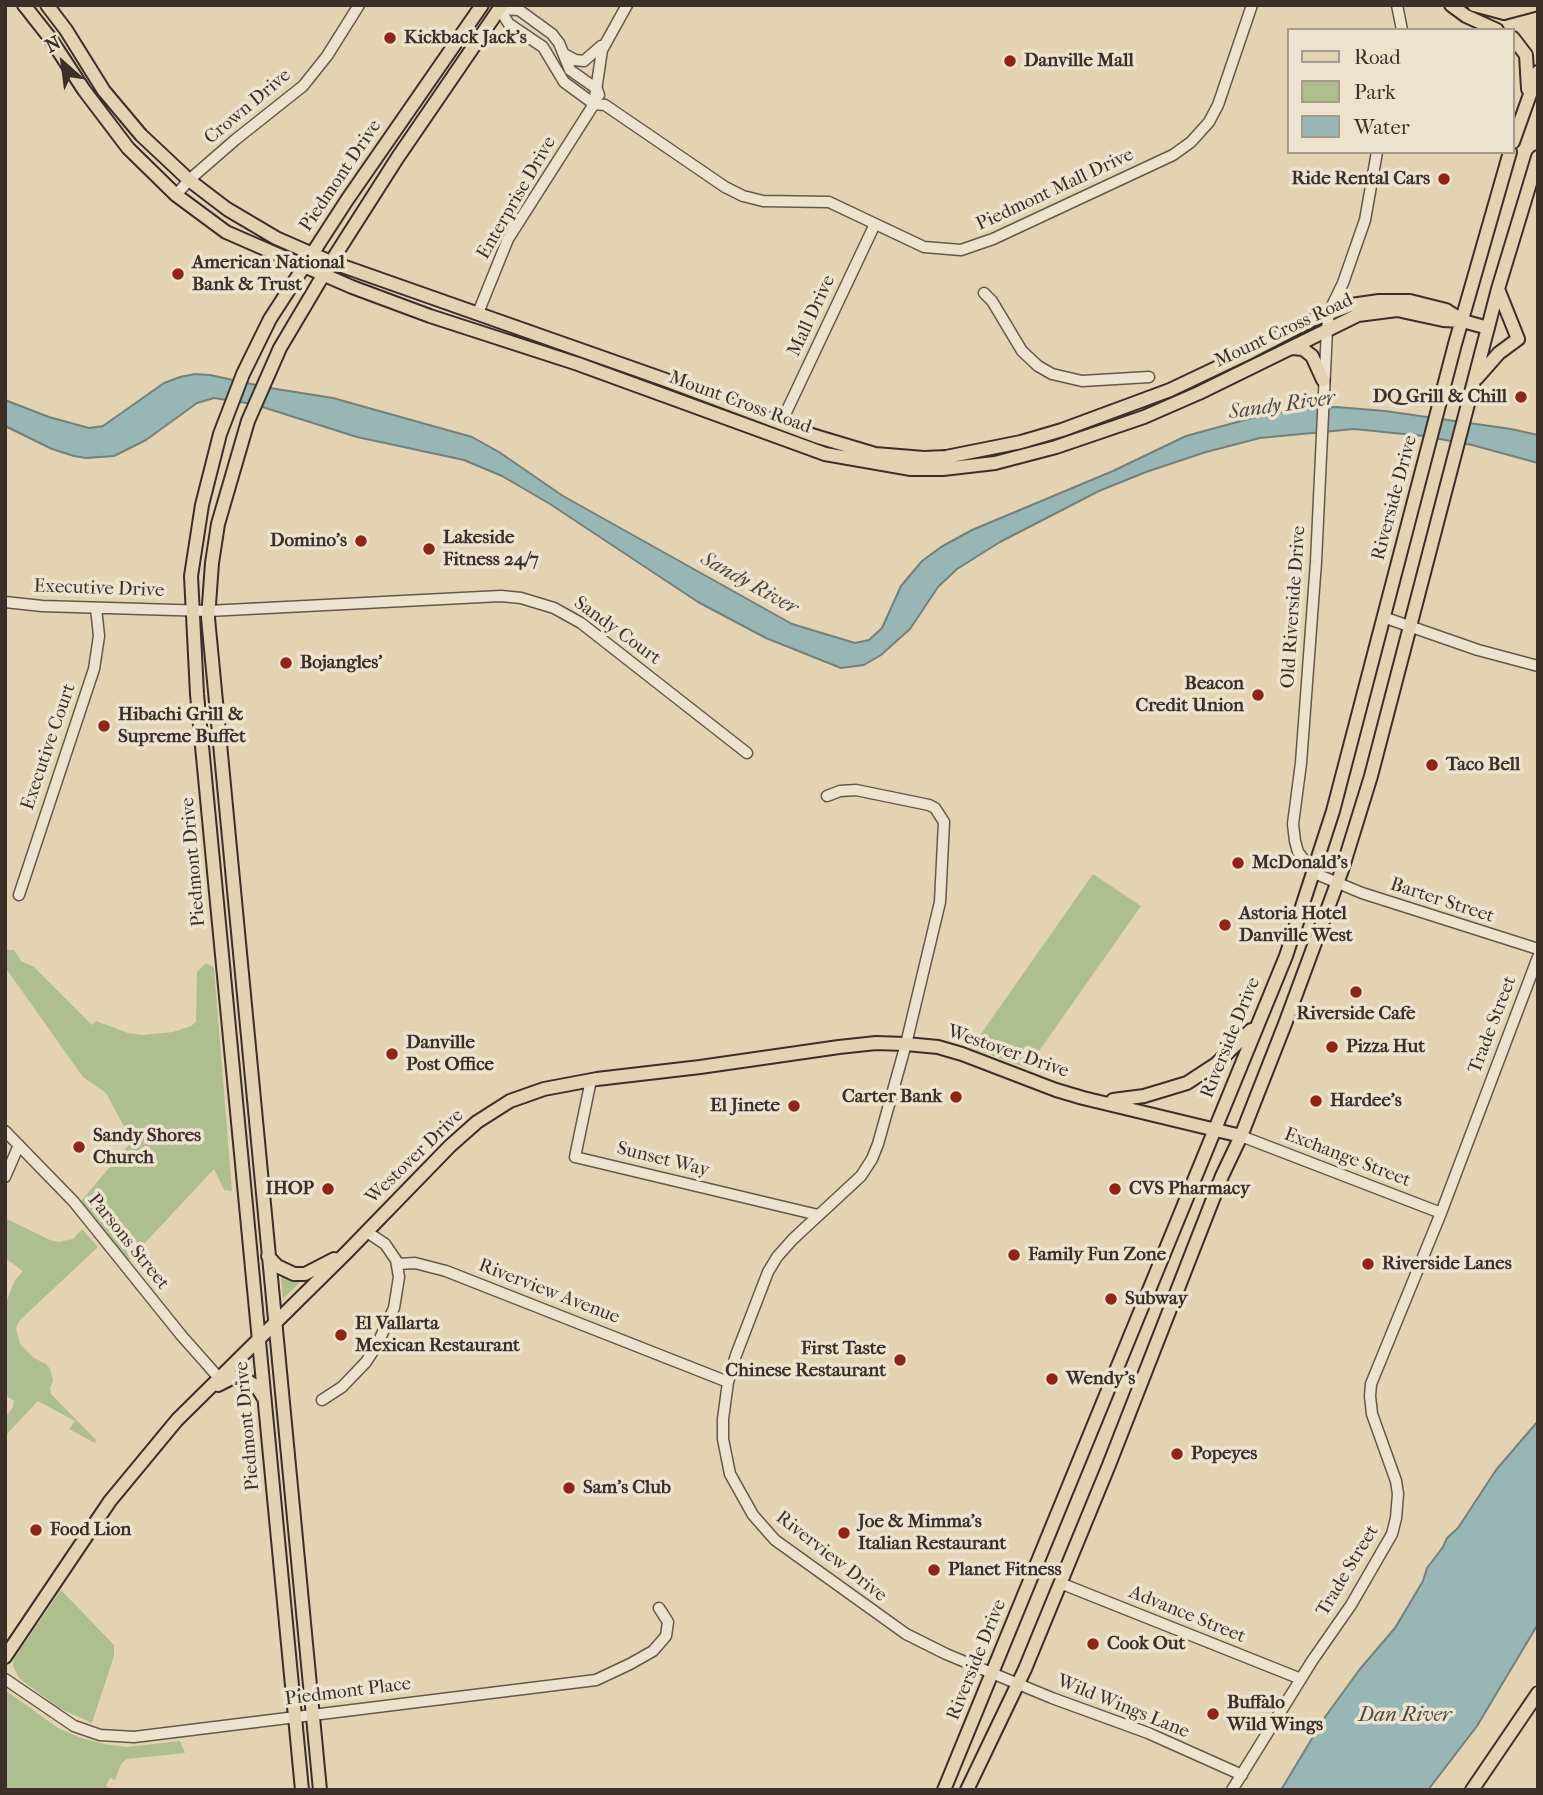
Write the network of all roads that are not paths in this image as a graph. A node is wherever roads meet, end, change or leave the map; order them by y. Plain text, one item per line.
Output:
1 (24, 5) edge
2 (47, 5) edge
3 (359, 5) edge
4 (482, 5) edge
5 (627, 5) edge
6 (1252, 5) edge
7 (1397, 5) edge
8 (1451, 5) edge
9 (1474, 5) edge
10 (1534, 5) edge
11 (499, 6) edge
12 (1402, 28) edge
13 (1493, 28) edge
14 (1515, 41) edge
15 (604, 44) junction
16 (564, 54) junction
17 (1538, 72) edge
18 (597, 89) junction
19 (1528, 97) junction
20 (599, 105) junction
21 (1515, 136) edge
22 (1377, 154) edge
23 (1509, 154) edge
24 (1538, 157) edge
25 (188, 180) junction
26 (176, 195) junction
27 (876, 224) junction
28 (312, 254) junction
29 (331, 262) junction
30 (302, 267) junction
31 (322, 276) junction
32 (1498, 289) junction
33 (984, 293) dead end
34 (1329, 312) junction
35 (478, 313) junction
36 (1464, 321) junction
37 (1488, 328) junction
38 (1327, 329) junction
39 (1292, 348) junction
40 (1149, 377) dead end
41 (1323, 383) junction
42 (1473, 384) junction
43 (781, 423) junction
44 (5, 602) edge
45 (96, 608) junction
46 (192, 610) junction
47 (208, 611) junction
48 (1383, 617) junction
49 (1409, 628) junction
50 (1538, 666) edge
51 (747, 752) dead end
52 (827, 796) dead end
53 (1314, 873) junction
54 (1337, 883) junction
55 (19, 895) dead end
56 (1538, 949) edge
57 (1538, 957) edge
58 (1260, 1019) junction
59 (906, 1044) junction
60 (591, 1080) junction
61 (1100, 1100) junction
62 (5, 1131) edge
63 (1214, 1131) junction
64 (1241, 1136) junction
65 (19, 1145) junction
66 (5, 1177) edge
67 (1441, 1213) junction
68 (818, 1215) junction
69 (367, 1232) junction
70 (347, 1252) junction
71 (268, 1256) junction
72 (398, 1265) junction
73 (275, 1323) junction
74 (259, 1339) junction
75 (219, 1378) junction
76 (728, 1382) junction
77 (205, 1392) junction
78 (322, 1400) dead end
79 (265, 1401) junction
80 (1060, 1583) junction
81 (659, 1608) dead end
82 (5, 1657) edge
83 (991, 1672) junction
84 (5, 1679) edge
85 (1301, 1679) junction
86 (1019, 1684) junction
87 (1538, 1693) edge
88 (313, 1713) junction
89 (295, 1717) junction
90 (1242, 1775) junction
91 (302, 1790) edge
92 (320, 1790) edge
93 (944, 1790) edge
94 (967, 1790) edge
95 (1232, 1790) edge
96 (1472, 1790) edge

1 - 26 main road, Mount Cross Road
2 - 25 main road, Mount Cross Road
3 - 25 street, Crown Drive
4 - 28 main road, Piedmont Drive
5 - 15 street
6 - 27 street, Piedmont Mall Drive
7 - 12 street
8 - 13 main road
9 - 10 main road
11 - 16 street
11 - 20 street, Piedmont Mall Drive
11 - 29 main road, Piedmont Drive
14 - 19 main road
15 - 16 street
15 - 18 street
16 - 18 street
17 - 19 main road
18 - 20 street
19 - 21 main road
20 - 27 street, Piedmont Mall Drive
20 - 35 street, Enterprise Drive
22 - 34 street, Old Riverside Drive
23 - 36 main road, Riverside Drive
24 - 32 main road
25 - 26 street, Crown Drive
25 - 28 main road, Mount Cross Road
26 - 30 main road, Mount Cross Road
27 - 43 street, Mall Drive
28 - 29 main road, Mount Cross Road
28 - 30 main road, Piedmont Drive
29 - 31 main road, Piedmont Drive
29 - 35 main road, Mount Cross Road
30 - 31 main road, Mount Cross Road
30 - 46 main road, Piedmont Drive
31 - 39 main road, Mount Cross Road
31 - 47 main road, Piedmont Drive
32 - 37 main road
32 - 42 main road
33 - 40 street
34 - 36 main road, Mount Cross Road
34 - 38 street, Old Riverside Drive
34 - 43 main road, Mount Cross Road
35 - 43 main road, Mount Cross Road
36 - 37 main road
36 - 38 main road, Mount Cross Road
36 - 48 main road, Riverside Drive
37 - 42 main road
38 - 39 main road, Mount Cross Road
38 - 41 street, Old Riverside Drive
39 - 41 main road
41 - 53 street, Old Riverside Drive
42 - 49 main road
44 - 45 street, Executive Drive
45 - 46 street, Executive Drive
45 - 55 street, Executive Court
46 - 47 street, Sandy Court
46 - 74 main road, Piedmont Drive
47 - 51 street, Sandy Court
47 - 71 main road, Piedmont Drive
48 - 49 street
48 - 53 main road, Riverside Drive
49 - 50 street
49 - 54 main road
52 - 59 street, Riverview Drive
53 - 54 street
53 - 58 main road, Riverside Drive
54 - 56 street, Barter Street
54 - 64 main road
57 - 67 street, Trade Street
58 - 61 main road
58 - 63 main road, Riverside Drive
59 - 60 main road, Westover Drive
59 - 61 main road, Westover Drive
59 - 68 street, Riverview Drive
60 - 68 street, Sunset Way
60 - 69 main road, Westover Drive
61 - 63 main road, Westover Drive
62 - 65 street, Parsons Street
63 - 64 main road, Westover Drive
63 - 83 main road, Riverside Drive
64 - 67 street, Exchange Street
64 - 80 main road
65 - 66 street
65 - 75 street, Parsons Street
67 - 85 street, Trade Street
68 - 76 street, Riverview Drive
69 - 70 main road, Westover Drive
69 - 72 street
70 - 71 main road
70 - 73 main road, Westover Drive
71 - 73 main road, Piedmont Drive
72 - 76 street, Riverview Avenue
72 - 78 street
73 - 74 main road, Westover Drive
73 - 88 main road, Piedmont Drive
74 - 75 main road, Westover Drive
74 - 79 main road, Piedmont Drive
75 - 77 main road, Westover Drive
76 - 83 street, Riverview Drive
77 - 79 main road
77 - 82 main road, Westover Drive
79 - 89 main road, Piedmont Drive
80 - 85 street, Advance Street
80 - 86 main road
81 - 88 street, Piedmont Place
83 - 86 street, Wild Wings Lane
83 - 93 main road, Riverside Drive
84 - 89 street, Piedmont Place
85 - 90 street, Trade Street
86 - 90 street, Wild Wings Lane
86 - 94 main road
87 - 96 main road
88 - 89 street, Piedmont Place
88 - 92 main road, Piedmont Drive
89 - 91 main road, Piedmont Drive
90 - 95 street, Trade Street

